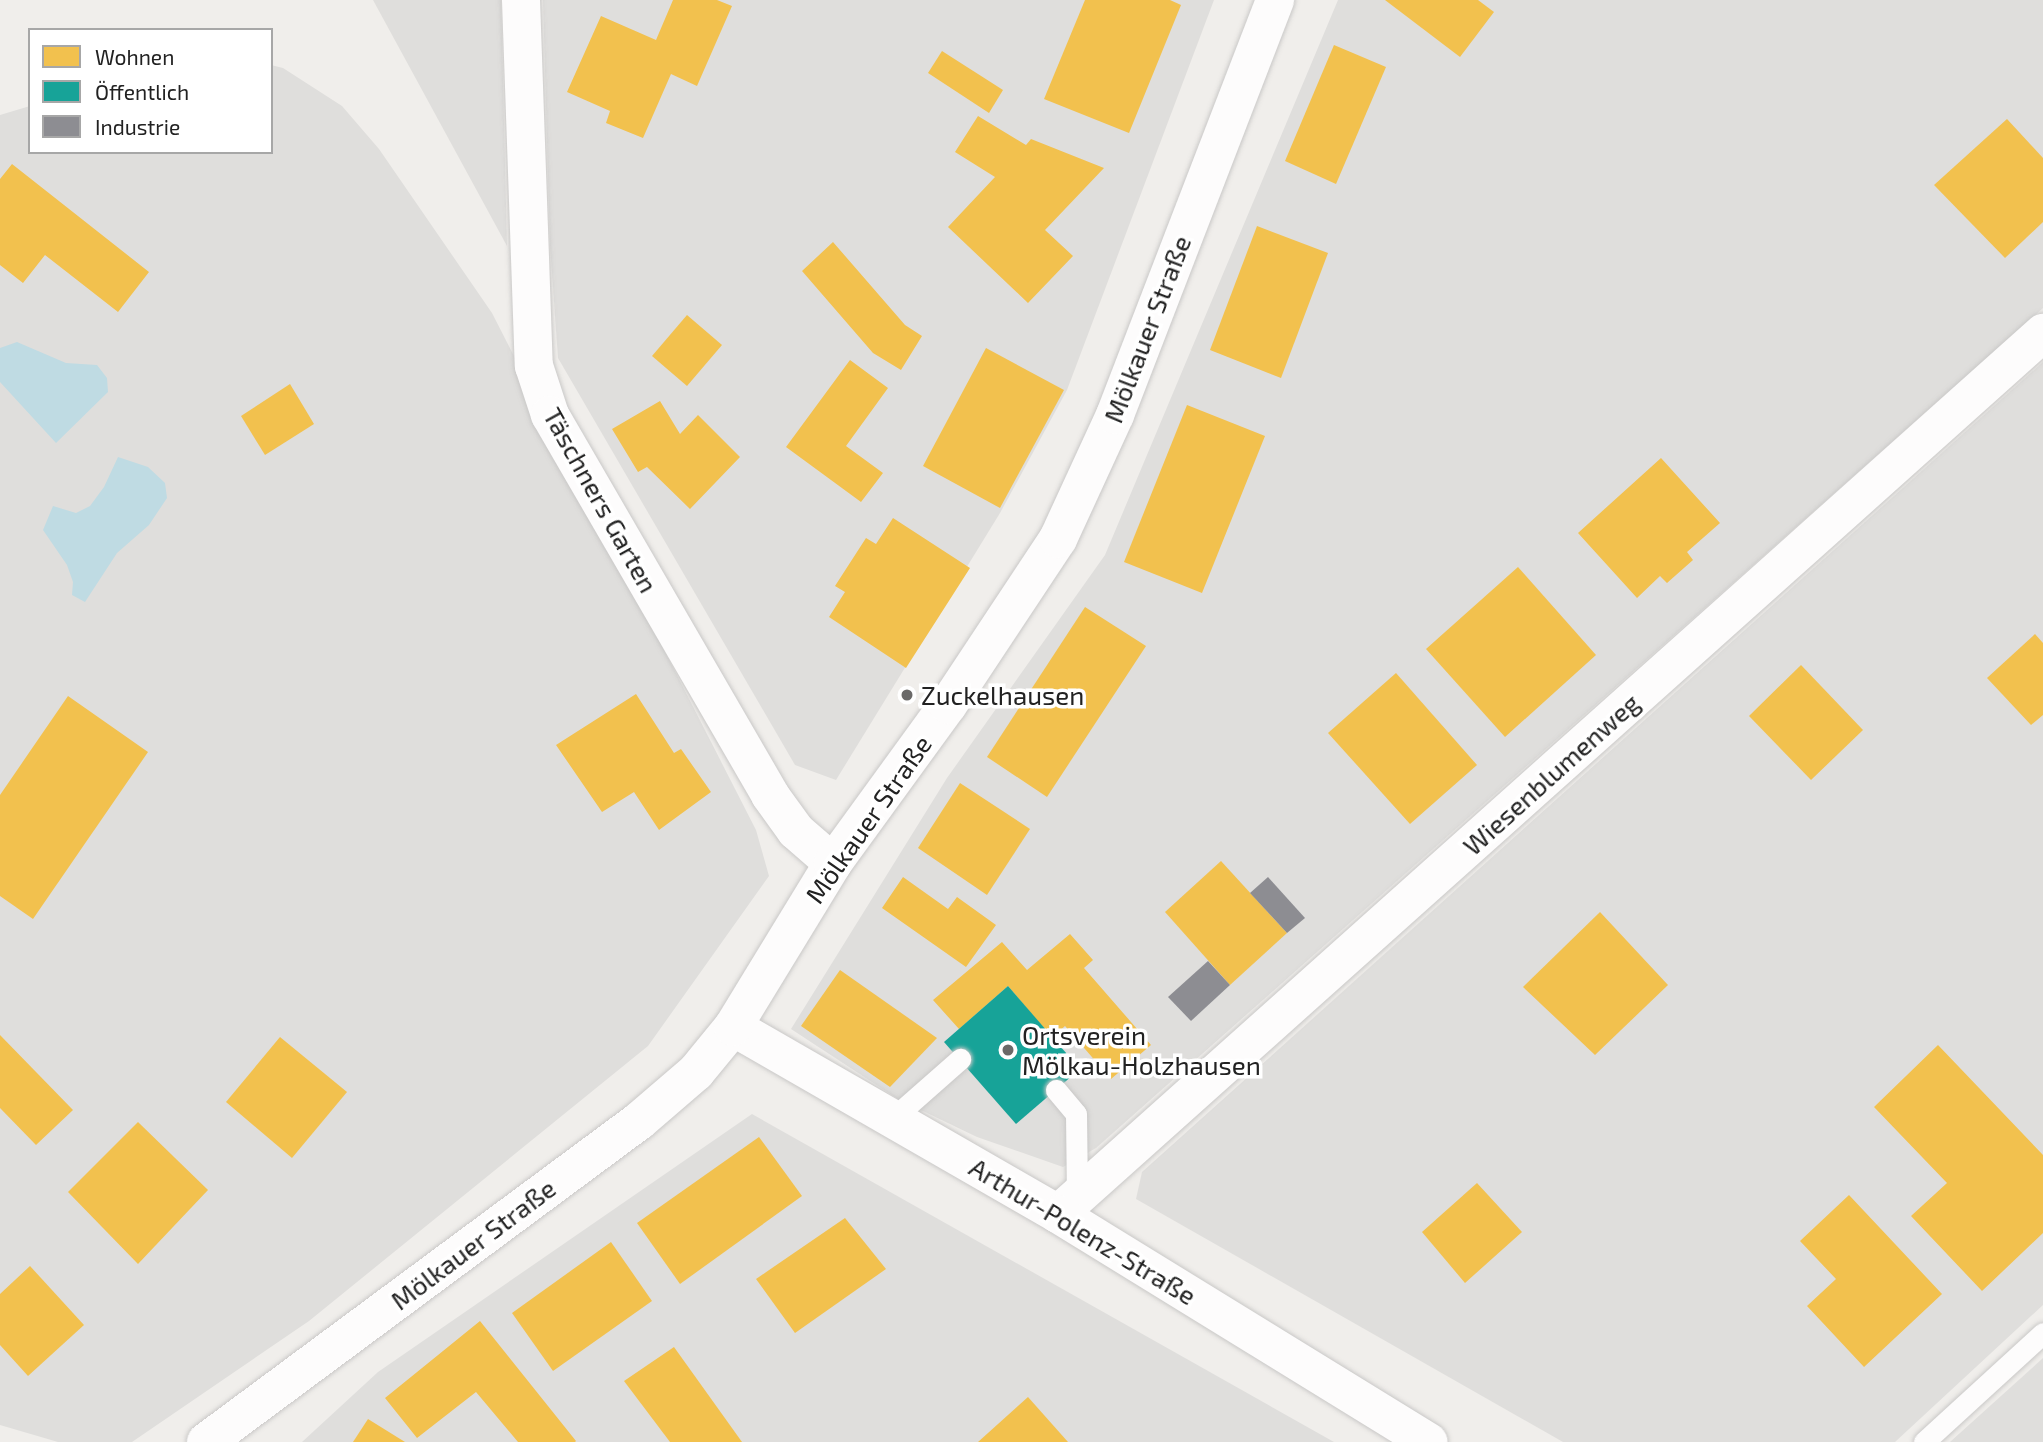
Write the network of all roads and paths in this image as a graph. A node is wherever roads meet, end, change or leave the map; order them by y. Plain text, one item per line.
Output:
1 (521, 0) edge
2 (1275, 0) edge
3 (2043, 333) edge
4 (834, 863) junction
5 (733, 1027) junction
6 (960, 1059) dead end
7 (1056, 1090) dead end
8 (892, 1119) junction
9 (1068, 1206) junction
10 (2043, 1333) edge
11 (206, 1442) edge
12 (1428, 1442) edge
13 (1924, 1442) edge

1 - 4 street, Täschners Garten
2 - 4 street, Mölkauer Straße
3 - 9 street, Wiesenblumenweg
4 - 5 street, Mölkauer Straße
5 - 8 street, Arthur-Polenz-Straße
5 - 11 street, Mölkauer Straße
6 - 8 lane
7 - 9 lane
8 - 9 street, Arthur-Polenz-Straße
9 - 12 street, Arthur-Polenz-Straße
10 - 13 lane

